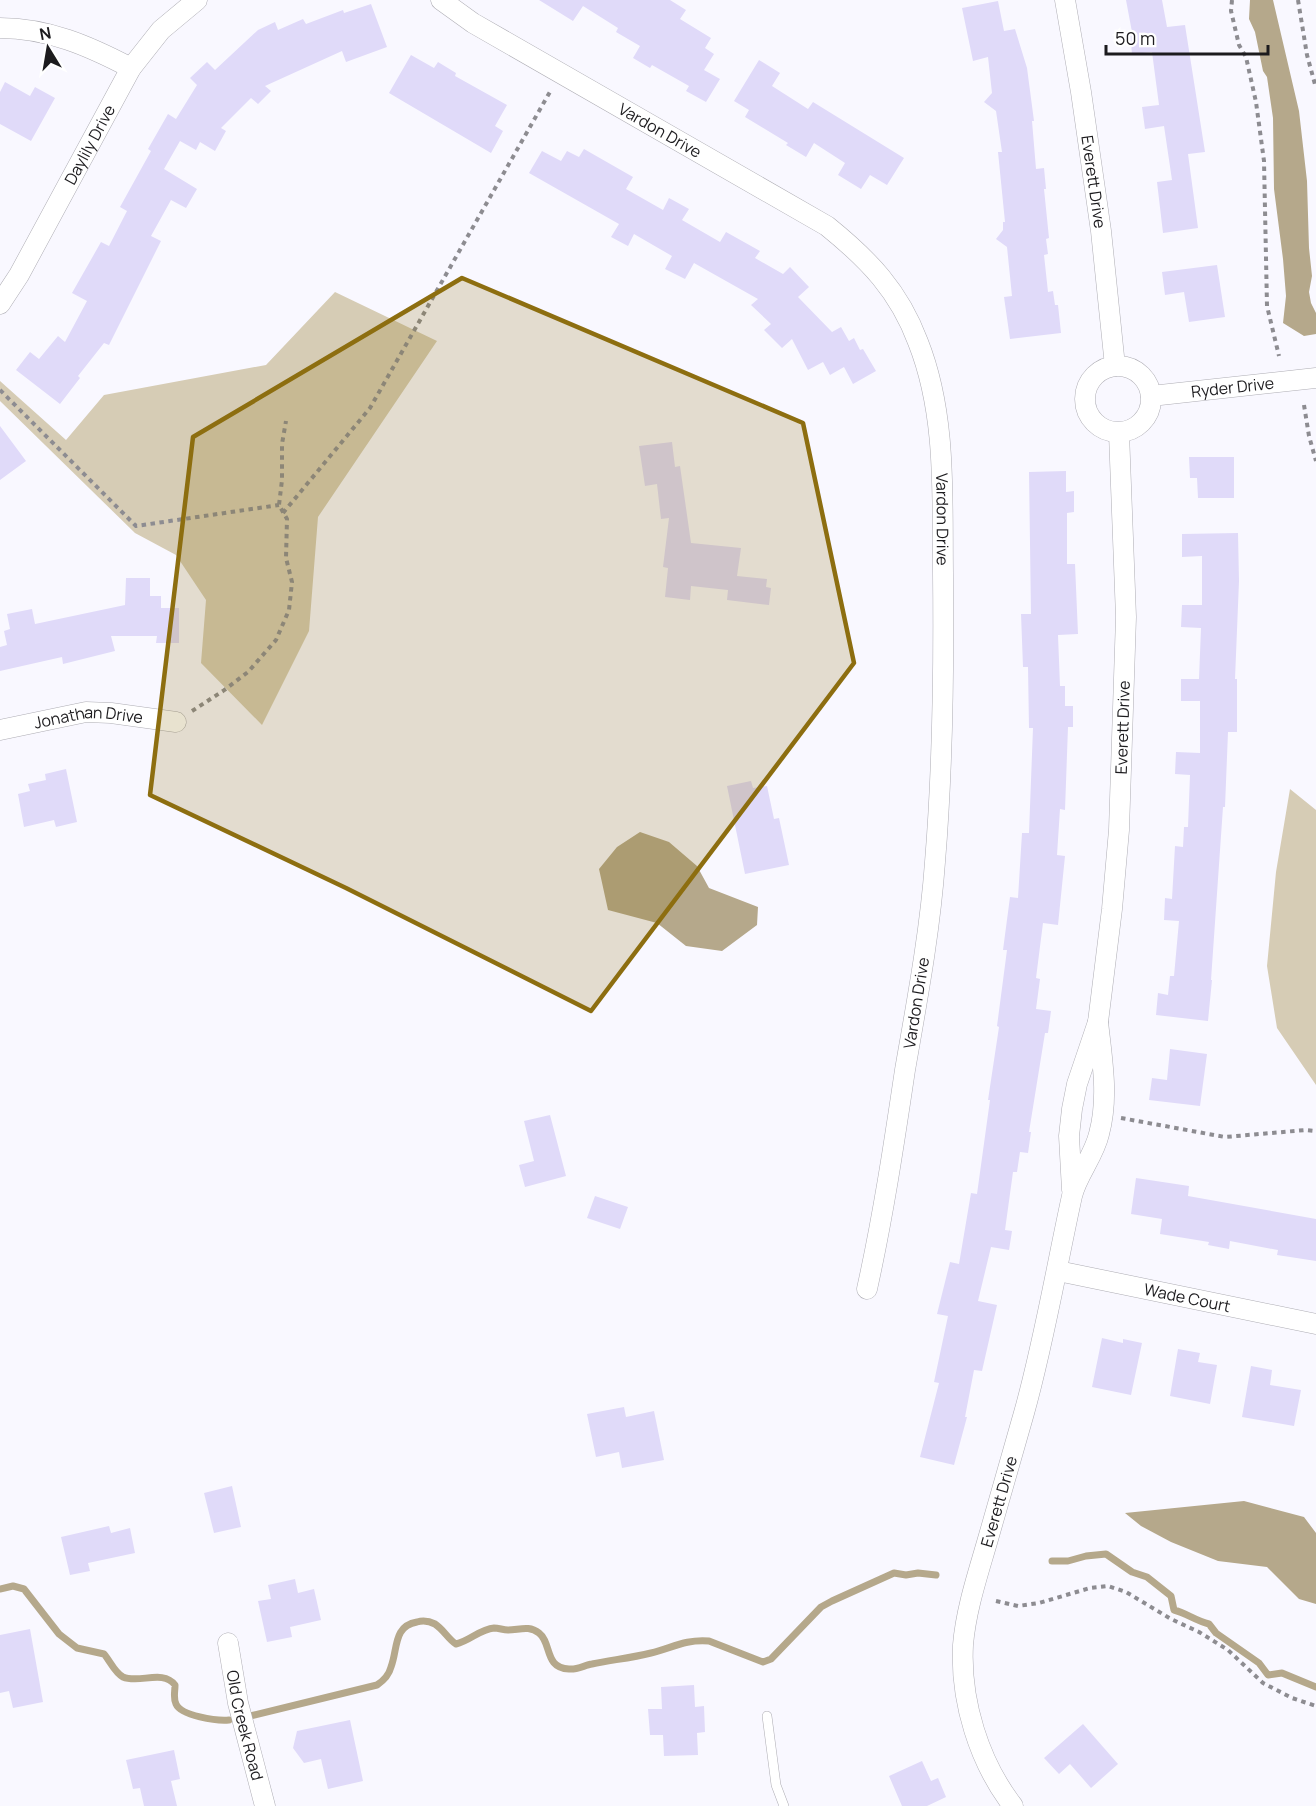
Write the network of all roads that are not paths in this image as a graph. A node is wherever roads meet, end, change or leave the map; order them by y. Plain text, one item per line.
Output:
1 (197, 0) edge
2 (441, 0) edge
3 (1065, 0) edge
4 (0, 28) edge
5 (131, 68) junction
6 (0, 304) edge
7 (1115, 366) junction
8 (1316, 378) edge
9 (1151, 396) junction
10 (1119, 433) junction
11 (176, 722) road end
12 (0, 730) edge
13 (1098, 1022) junction
14 (1073, 1193) junction
15 (1058, 1271) junction
16 (867, 1289) dead end
17 (1316, 1324) edge
18 (228, 1642) dead end
19 (767, 1716) dead end
20 (265, 1806) edge
21 (784, 1806) edge
22 (1013, 1806) edge

1 - 5 street, Daylily Drive
2 - 16 street, Vardon Drive
3 - 7 street, Everett Drive
4 - 5 street
5 - 6 street, Daylily Drive
7 - 9 street
7 - 10 street
8 - 9 street, Ryder Drive
9 - 10 street
10 - 13 street, Everett Drive
11 - 12 street, Jonathan Drive
13 - 14 street, Everett Drive
13 - 14 street, Everett Drive
14 - 15 street, Everett Drive
15 - 17 street, Wade Court
15 - 22 street, Everett Drive
18 - 20 street, Old Creek Road
19 - 21 lane

